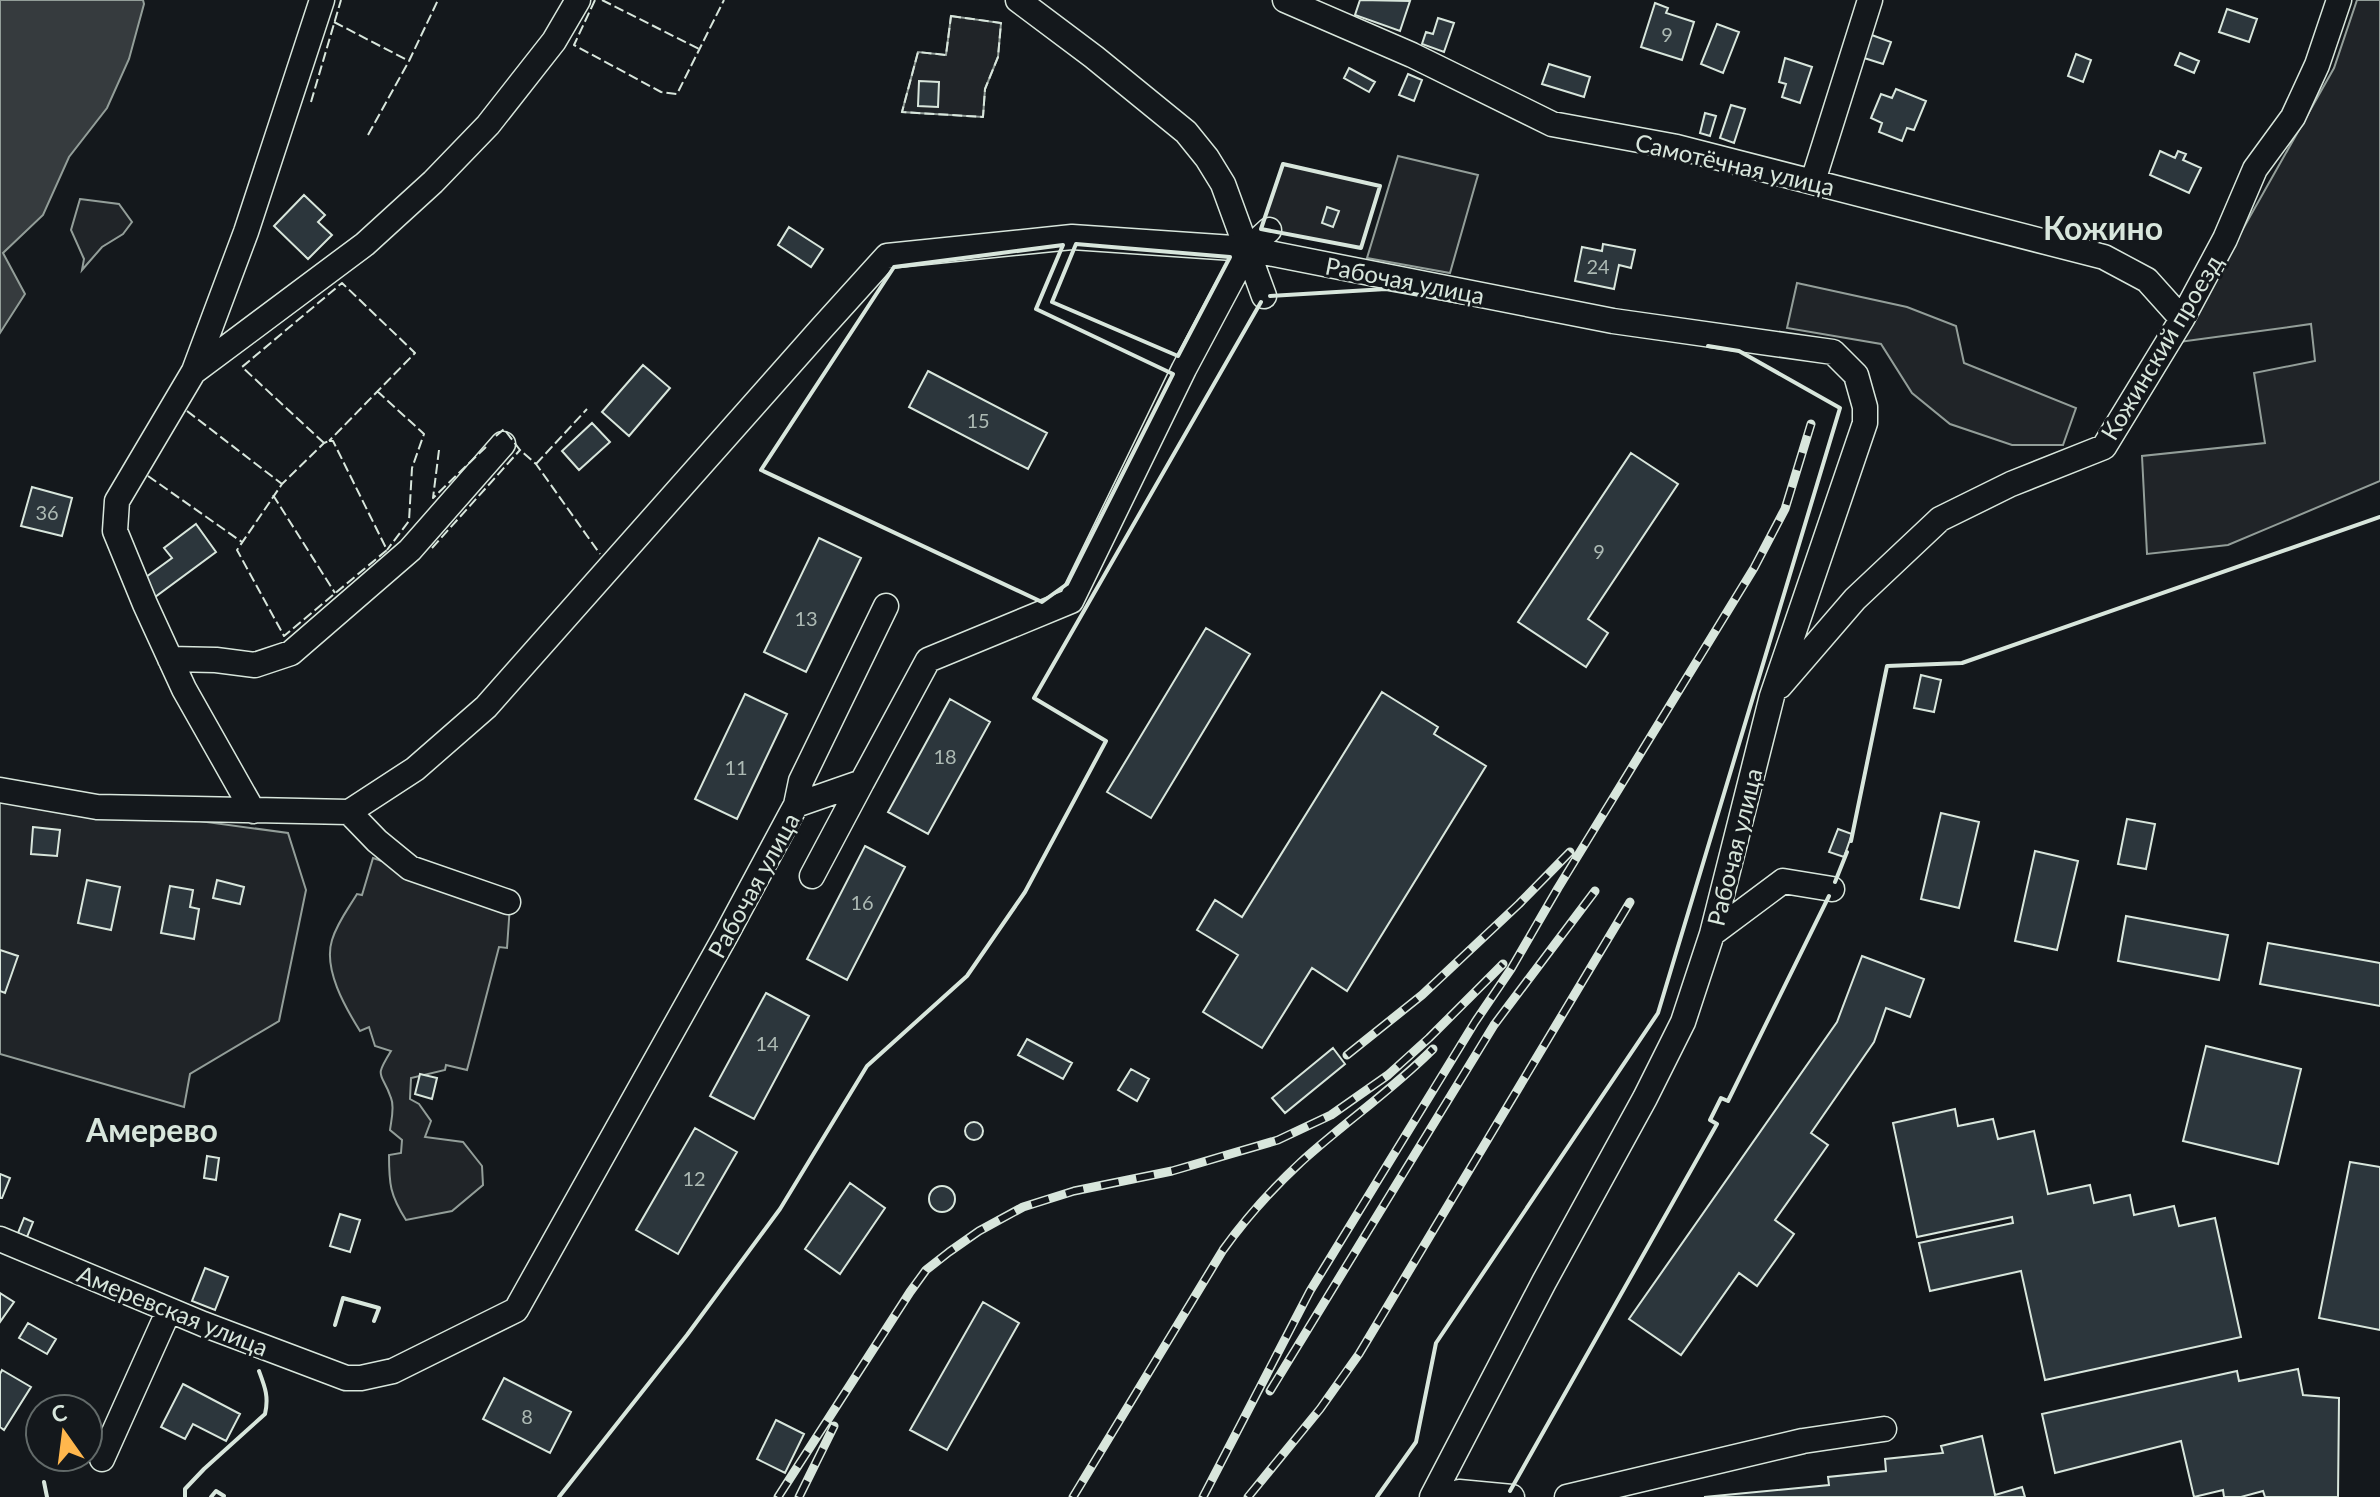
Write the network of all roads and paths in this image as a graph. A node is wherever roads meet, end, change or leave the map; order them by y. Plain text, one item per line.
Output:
1 (322, 0) edge
2 (578, 0) edge
3 (1018, 0) edge
4 (1285, 0) edge
5 (1870, 0) edge
6 (2339, 0) edge
7 (1813, 181) junction
8 (1269, 230) dead end
9 (1248, 249) junction
10 (1264, 296) dead end
11 (2182, 319) junction
12 (194, 371) junction
13 (503, 444) dead end
14 (886, 606) dead end
15 (170, 659) junction
16 (1772, 696) junction
17 (862, 782) junction
18 (0, 790) edge
19 (796, 805) junction
20 (253, 811) junction
21 (349, 812) junction
22 (812, 876) dead end
23 (1832, 889) dead end
24 (508, 902) dead end
25 (1712, 934) junction
26 (0, 1239) edge
27 (169, 1310) junction
28 (346, 1378) joint
29 (1884, 1429) dead end
30 (104, 1455) edge
31 (1432, 1497) edge
32 (1451, 1497) edge
33 (1512, 1497) edge
34 (1567, 1497) edge

1 - 12 street
2 - 12 street
3 - 9 street
4 - 7 street, Самотёчная улица
5 - 7 street
6 - 11 street, Кожинский проезд
7 - 11 street, Самотёчная улица
8 - 9 street
9 - 10 street
9 - 16 street, Рабочая улица
9 - 17 street
9 - 21 street, Рабочая улица
11 - 16 street, Кожинский проезд
12 - 15 street
13 - 15 street
14 - 19 street
15 - 20 street
16 - 25 street, Рабочая улица
17 - 19 street, Рабочая улица
17 - 22 street
18 - 20 street
19 - 28 street, Рабочая улица
20 - 21 street
21 - 24 street
23 - 25 street
25 - 31 street, Рабочая улица
26 - 27 street, Амеревская улица
27 - 28 street, Амеревская улица
27 - 30 street
29 - 34 street
32 - 33 street

